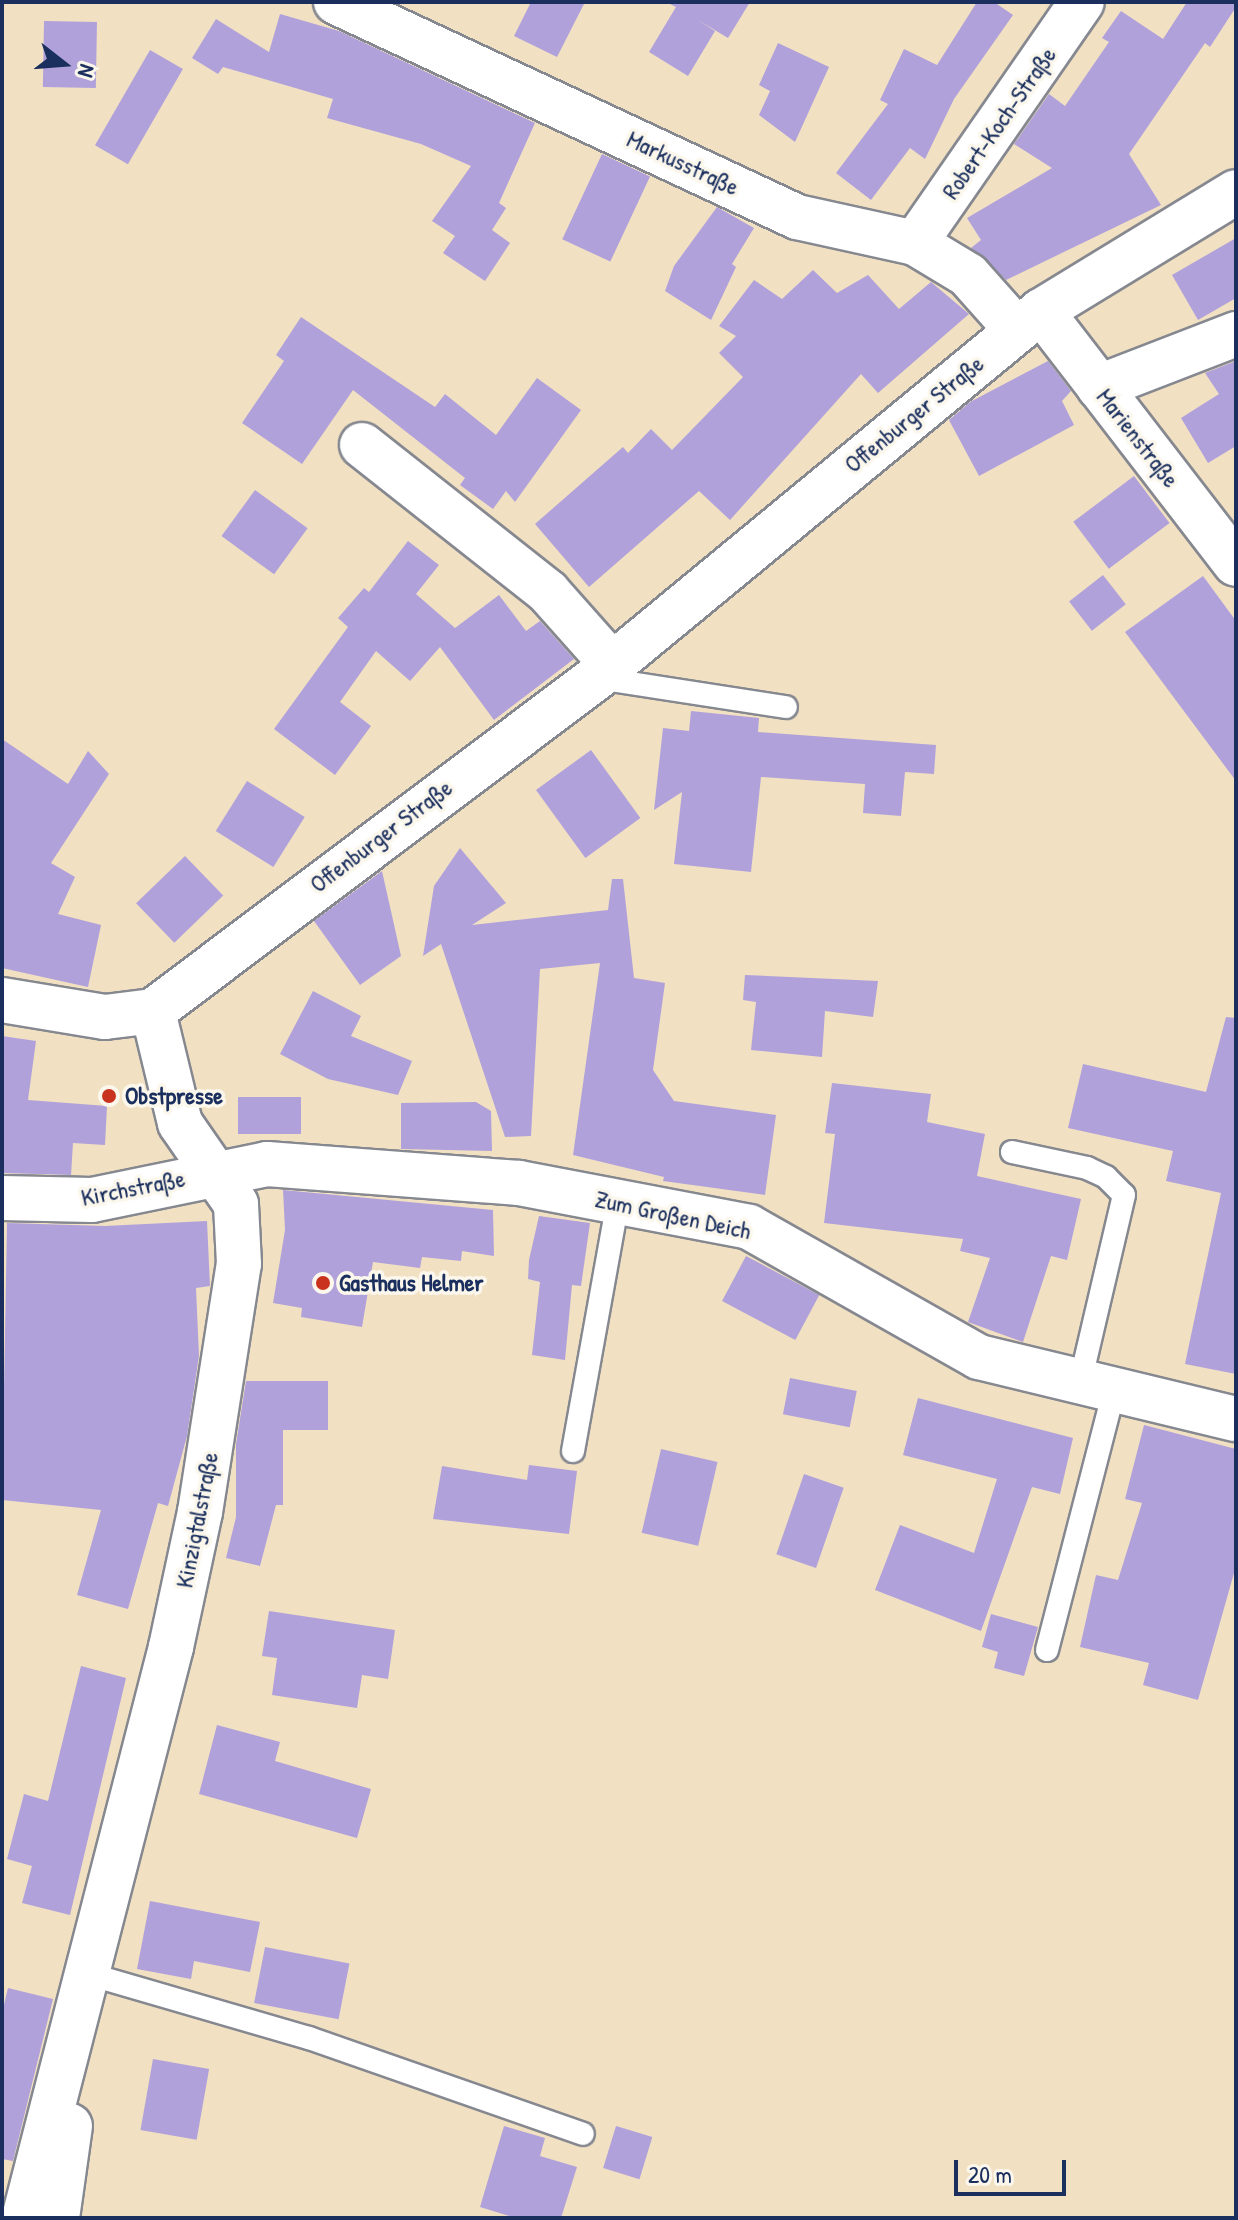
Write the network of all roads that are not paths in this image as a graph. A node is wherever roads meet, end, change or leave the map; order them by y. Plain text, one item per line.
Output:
1 (336, 2) edge
2 (1082, 2) edge
3 (1236, 192) edge
4 (915, 243) junction
5 (1029, 320) junction
6 (1236, 334) edge
7 (1099, 387) junction
8 (362, 445) dead end
9 (1236, 564) edge
10 (604, 671) junction
11 (786, 707) dead end
12 (2, 1000) edge
13 (153, 1011) junction
14 (1012, 1152) dead end
15 (216, 1171) junction
16 (2, 1198) edge
17 (618, 1202) junction
18 (1097, 1386) junction
19 (1236, 1419) edge
20 (573, 1451) dead end
21 (1047, 1650) dead end
22 (85, 1973) junction
23 (69, 2038) junction
24 (583, 2134) dead end
25 (24, 2218) edge
26 (57, 2218) edge

1 - 4 street, Markusstraße
2 - 4 street, Robert-Koch-Straße
3 - 5 street, Offenburger Straße
4 - 5 street, Markusstraße
5 - 7 street, Marienstraße
5 - 10 street, Offenburger Straße
6 - 7 street
7 - 9 street, Marienstraße
8 - 10 street
10 - 11 lane
10 - 13 street, Offenburger Straße
12 - 13 street
13 - 15 street, Kinzigtalstraße
14 - 18 lane
15 - 16 street, Kirchstraße
15 - 17 street, Zum Großen Deich
15 - 22 street, Kinzigtalstraße
17 - 18 street, Zum Großen Deich
17 - 20 lane
18 - 19 street, Zum Großen Deich
18 - 21 lane
22 - 23 street, Kinzigtalstraße
22 - 24 lane
23 - 25 street, Kinzigtalstraße
23 - 26 street, Kinzigtalstraße

